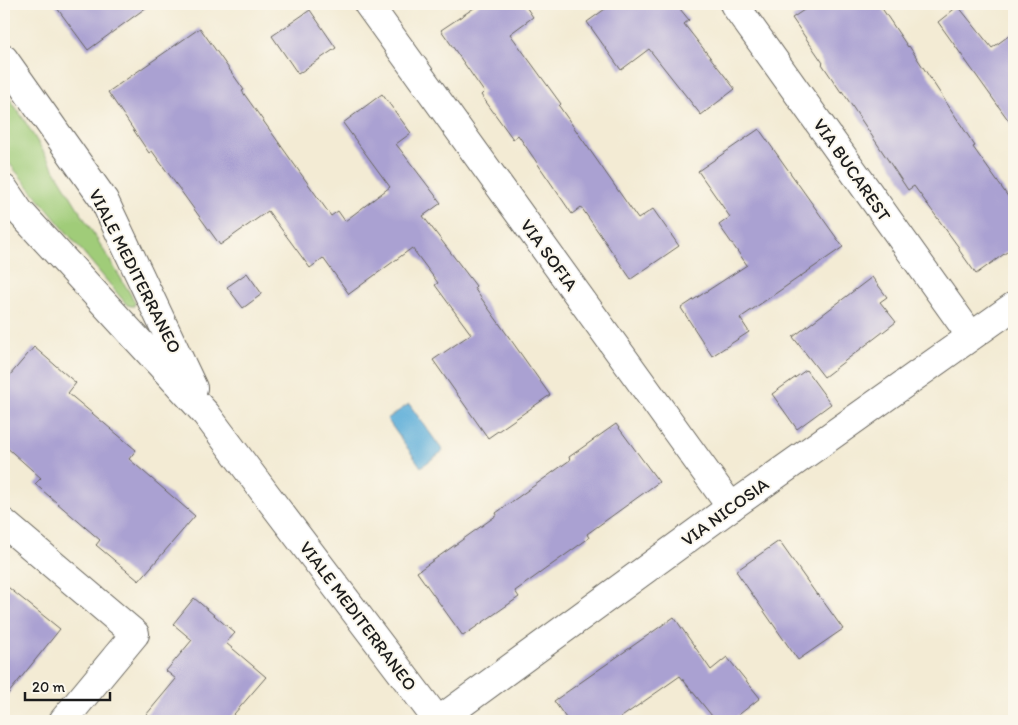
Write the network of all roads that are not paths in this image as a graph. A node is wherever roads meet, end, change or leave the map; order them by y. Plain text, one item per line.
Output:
1 (368, 4) edge
2 (734, 4) edge
3 (4, 59) edge
4 (4, 189) edge
5 (1014, 306) edge
6 (971, 336) junction
7 (206, 414) junction
8 (731, 507) junction
9 (4, 523) edge
10 (63, 721) edge
11 (438, 721) edge

1 - 8 street, VIA SOFIA
2 - 6 street, VIA BUCAREST
3 - 7 street, VIALE MEDITERRANEO
4 - 7 street, VIALE MEDITERRANEO
5 - 6 street, VIA NICOSIA
6 - 8 street, VIA NICOSIA
7 - 11 street, VIALE MEDITERRANEO
8 - 11 street, VIA NICOSIA
9 - 10 street

